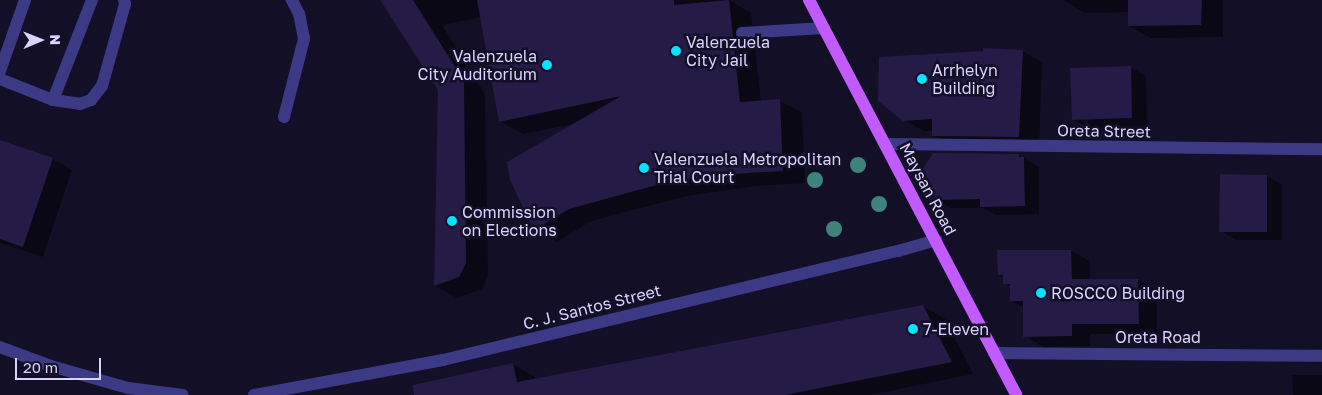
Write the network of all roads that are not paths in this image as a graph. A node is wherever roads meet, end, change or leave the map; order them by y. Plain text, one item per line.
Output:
1 (25, 0) edge
2 (92, 0) edge
3 (124, 0) edge
4 (292, 0) edge
5 (809, 0) edge
6 (824, 28) junction
7 (742, 34) dead end
8 (0, 71) edge
9 (0, 79) edge
10 (53, 100) junction
11 (284, 117) dead end
12 (886, 144) junction
13 (1322, 149) edge
14 (936, 240) junction
15 (0, 347) edge
16 (994, 353) junction
17 (1322, 356) edge
18 (183, 395) edge
19 (254, 395) edge
20 (1016, 395) edge

1 - 8 street
2 - 10 street
3 - 10 street
4 - 11 street
5 - 6 main road, Maysan Road
6 - 7 street
6 - 12 main road, Maysan Road
9 - 10 street
12 - 13 street, Oreta Street
12 - 14 main road, Maysan Road
14 - 16 main road, Maysan Road
14 - 19 street, C. J. Santos Street
15 - 18 street
16 - 17 street, Oreta Road
16 - 20 main road, Maysan Road

